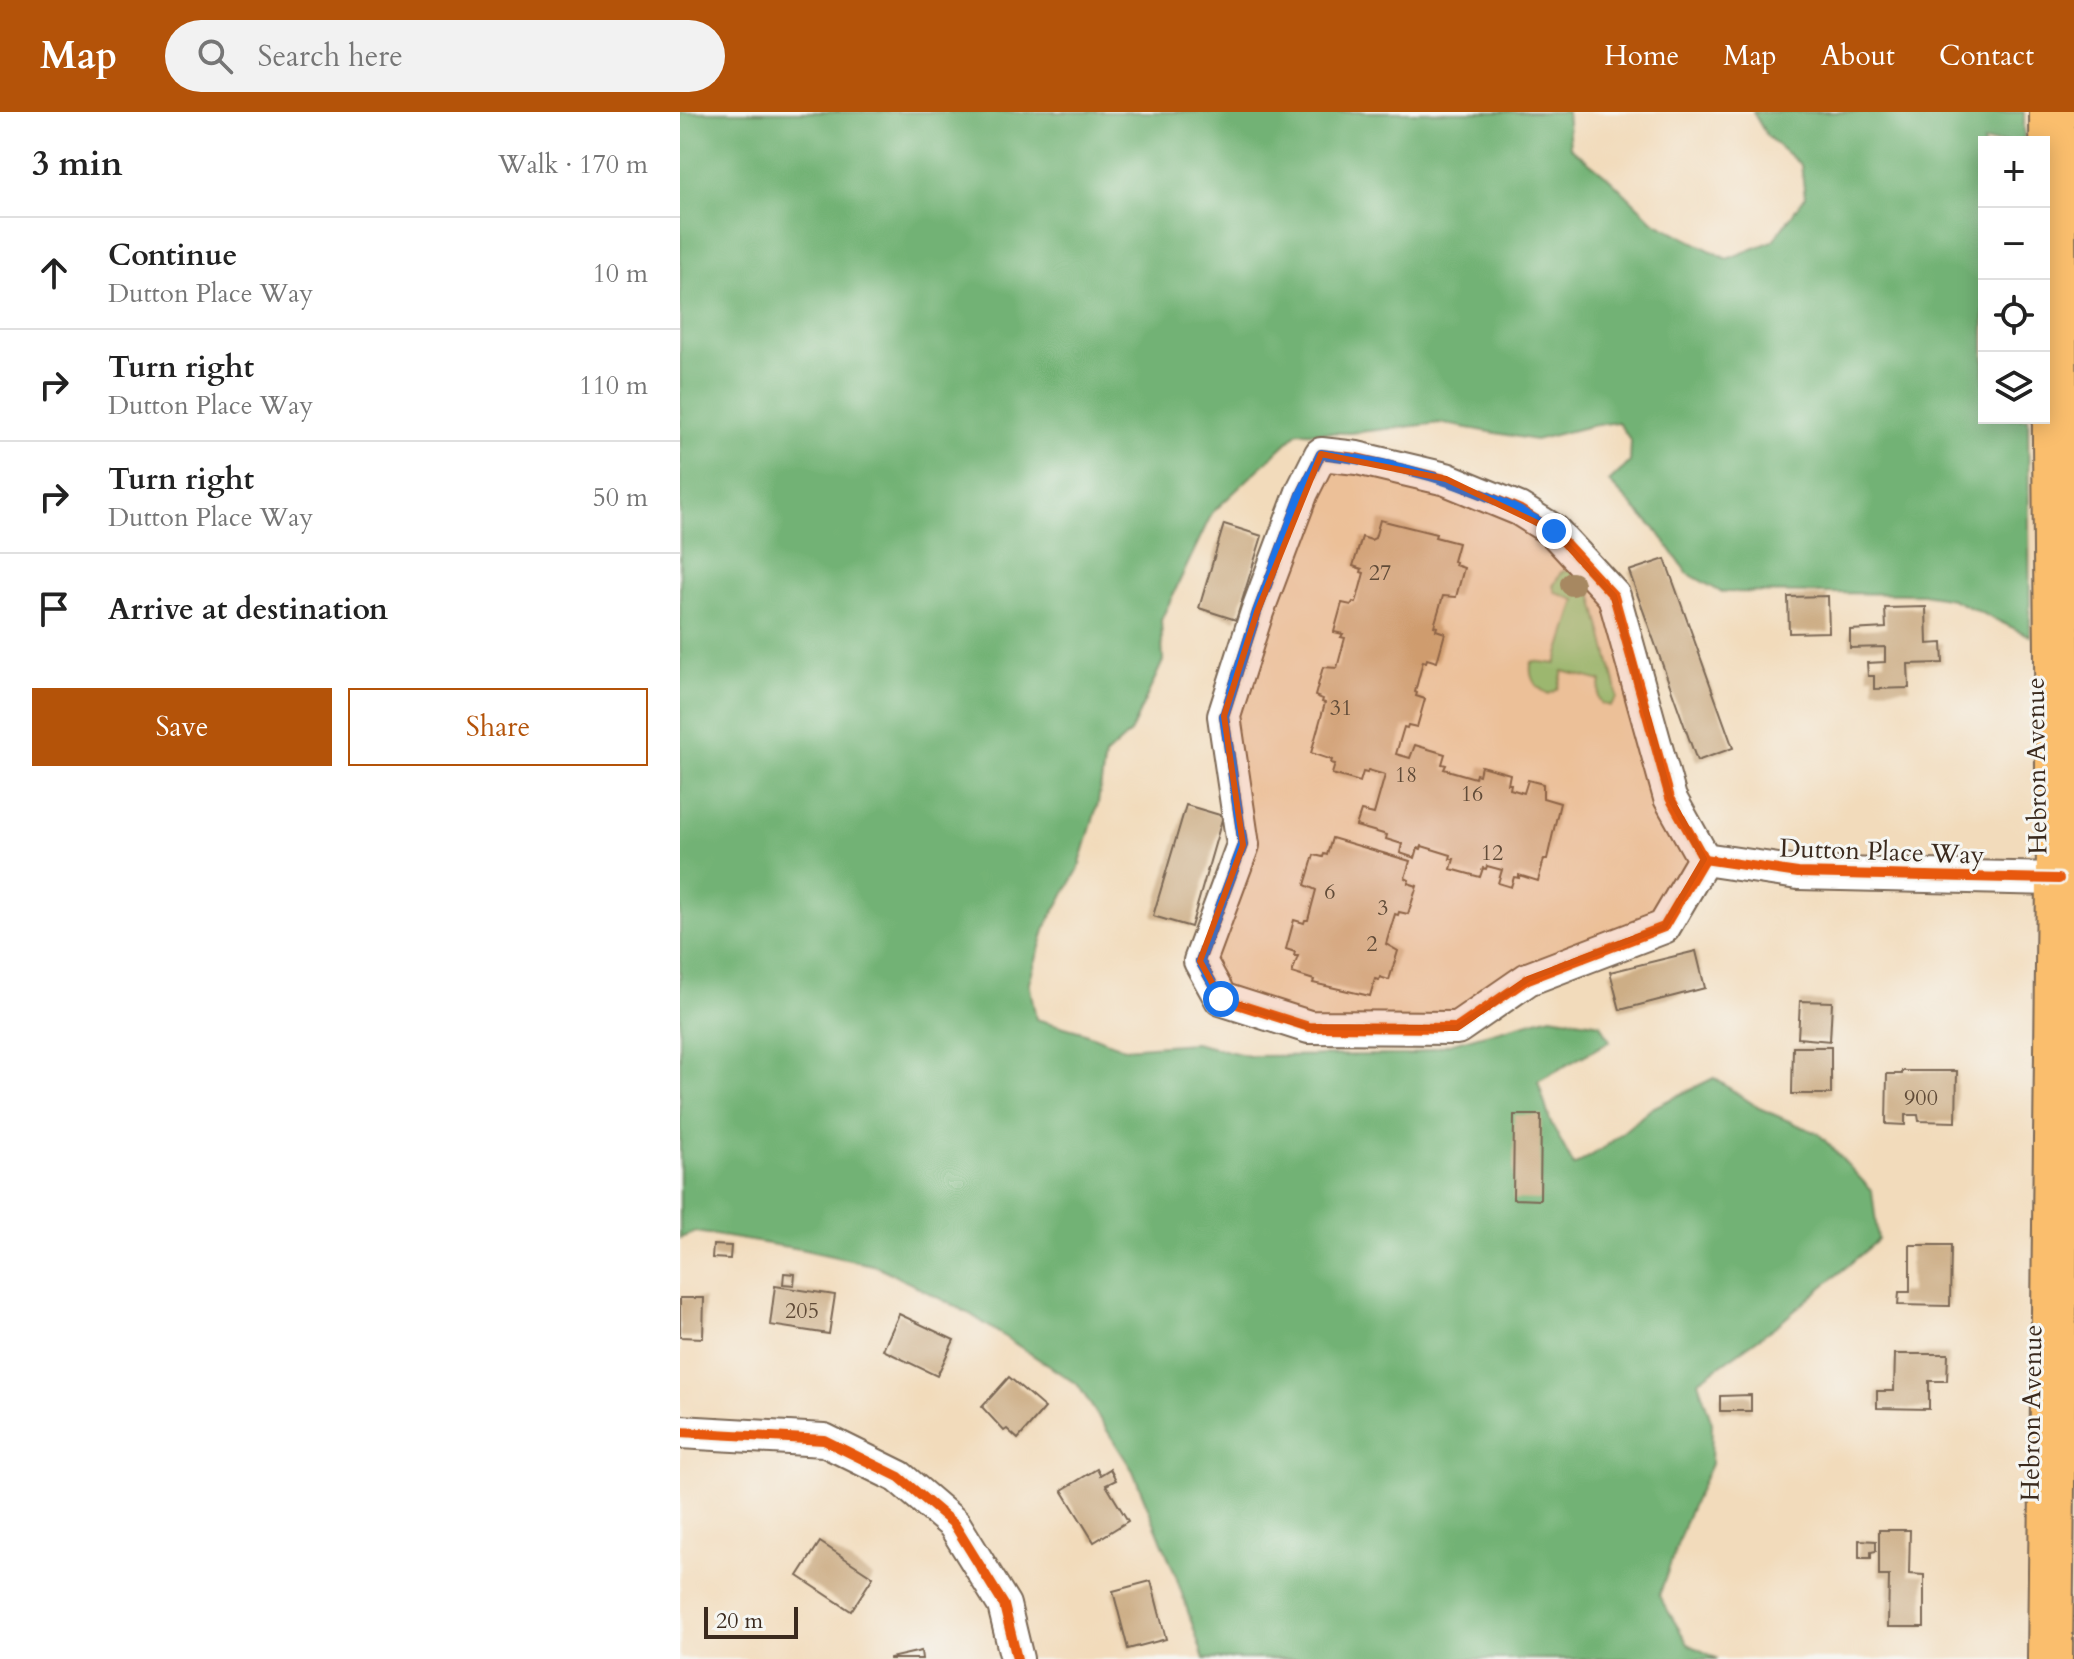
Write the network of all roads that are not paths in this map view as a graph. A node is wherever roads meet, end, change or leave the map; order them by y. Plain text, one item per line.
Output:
1 (2052, 112) edge
2 (1704, 859) junction
3 (2059, 879) junction
4 (680, 1432) edge
5 (1017, 1659) edge
6 (2050, 1659) edge

1 - 3 main road, Hebron Avenue
2 - 2 street
2 - 3 street, Dutton Place Way
3 - 6 main road, Hebron Avenue
4 - 5 street

